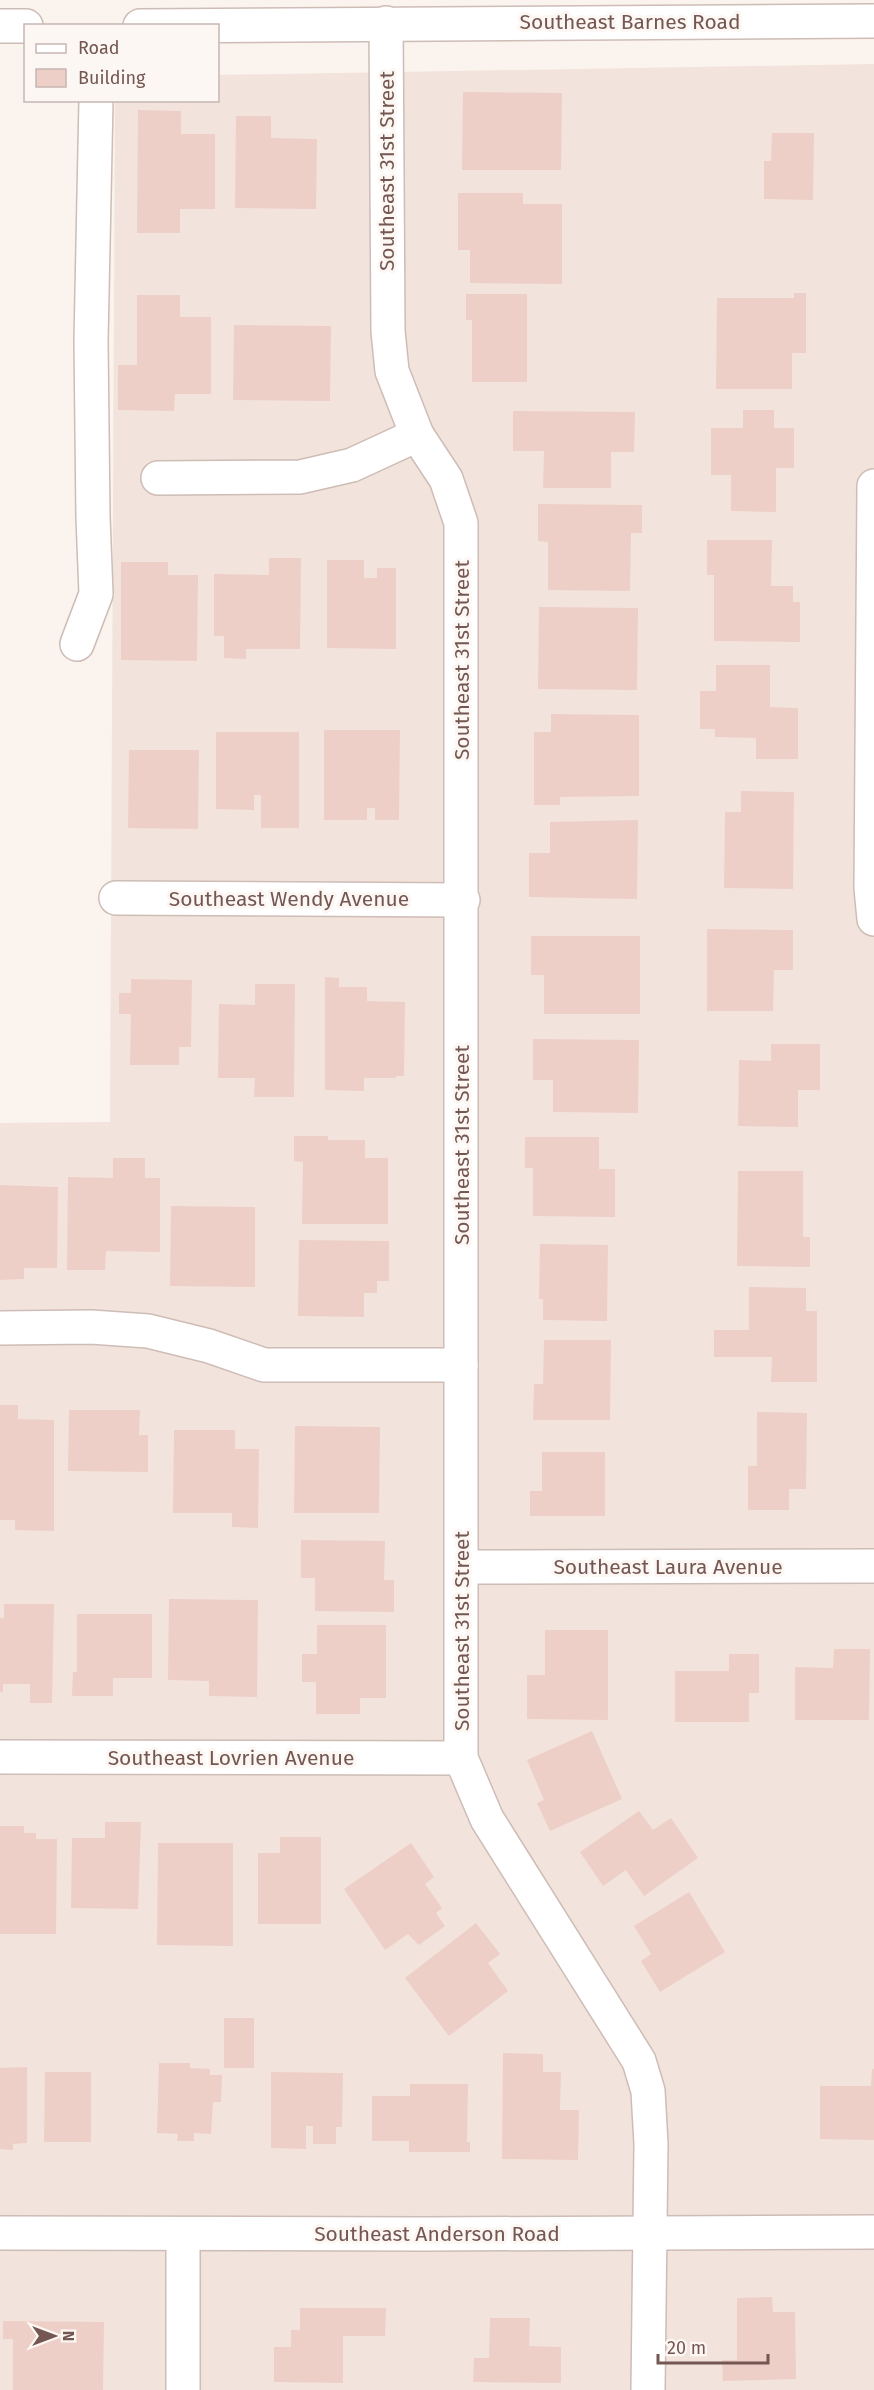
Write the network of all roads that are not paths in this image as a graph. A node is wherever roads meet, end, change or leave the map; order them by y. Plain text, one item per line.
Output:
1 (266, 12) edge
2 (874, 21) edge
3 (386, 23) junction
4 (158, 24) edge
5 (0, 26) edge
6 (24, 26) edge
7 (96, 102) edge
8 (417, 435) junction
9 (158, 478) dead end
10 (874, 486) edge
11 (77, 645) dead end
12 (116, 898) dead end
13 (462, 900) junction
14 (874, 919) edge
15 (0, 1328) edge
16 (461, 1365) junction
17 (874, 1566) edge
18 (462, 1567) junction
19 (0, 1757) edge
20 (461, 1758) junction
21 (874, 2232) edge
22 (0, 2233) edge
23 (651, 2233) junction
24 (183, 2234) junction
25 (183, 2390) edge
26 (648, 2390) edge

1 - 3 street, Southeast Barnes Road
1 - 4 street, Southeast Barnes Road
2 - 3 street, Southeast Barnes Road
3 - 8 street, Southeast 31st Street
5 - 6 street
7 - 11 street
8 - 9 street
8 - 13 street, Southeast 31st Street
10 - 14 street
12 - 13 street, Southeast Wendy Avenue
13 - 16 street, Southeast 31st Street
15 - 16 street
16 - 18 street, Southeast 31st Street
17 - 18 street, Southeast Laura Avenue
18 - 20 street, Southeast 31st Street
19 - 20 street, Southeast Lovrien Avenue
20 - 23 street, Southeast 31st Street
21 - 23 street, Southeast Anderson Road
22 - 24 street, Southeast Anderson Road
23 - 24 street, Southeast Anderson Road
23 - 26 street, Southeast 31st Street
24 - 25 street

